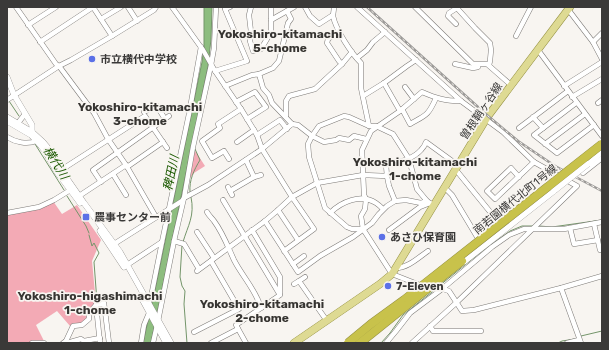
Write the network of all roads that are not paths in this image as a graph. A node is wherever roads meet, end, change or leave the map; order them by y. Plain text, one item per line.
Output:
1 (16, 7) edge
2 (56, 7) edge
3 (93, 7) edge
4 (121, 7) edge
5 (128, 7) edge
6 (172, 7) edge
7 (216, 7) edge
8 (230, 7) edge
9 (251, 7) edge
10 (270, 7) edge
11 (294, 7) edge
12 (305, 7) edge
13 (334, 7) edge
14 (357, 7) edge
15 (415, 7) edge
16 (531, 7) edge
17 (154, 8) edge
18 (456, 8) edge
19 (568, 8) edge
20 (287, 11) junction
21 (333, 15) junction
22 (101, 19) junction
23 (271, 20) junction
24 (137, 21) junction
25 (456, 24) dead end
26 (28, 25) junction
27 (339, 31) junction
28 (385, 32) junction
29 (602, 33) edge
30 (112, 36) junction
31 (516, 36) dead end
32 (40, 42) junction
33 (593, 42) junction
34 (202, 49) junction
35 (538, 50) junction
36 (352, 52) junction
37 (600, 53) edge
38 (357, 58) junction
39 (602, 59) edge
40 (416, 60) junction
41 (602, 62) edge
42 (211, 64) junction
43 (342, 64) junction
44 (455, 64) dead end
45 (478, 64) junction
46 (489, 65) junction
47 (59, 66) junction
48 (215, 71) junction
49 (259, 74) junction
50 (7, 77) edge
51 (602, 79) edge
52 (384, 83) junction
53 (511, 85) junction
54 (225, 86) junction
55 (564, 86) junction
56 (405, 87) dead end
57 (568, 91) junction
58 (363, 96) junction
59 (572, 97) junction
60 (10, 98) edge
61 (436, 98) junction
62 (414, 99) junction
63 (461, 101) junction
64 (236, 102) junction
65 (576, 103) junction
66 (241, 109) junction
67 (401, 110) junction
68 (144, 112) dead end
69 (25, 114) junction
70 (585, 114) junction
71 (7, 117) edge
72 (286, 117) junction
73 (533, 117) junction
74 (247, 119) junction
75 (486, 120) junction
76 (7, 121) edge
77 (18, 123) junction
78 (292, 124) junction
79 (594, 125) junction
80 (369, 126) junction
81 (376, 126) junction
82 (153, 128) junction
83 (519, 128) dead end
84 (543, 128) junction
85 (287, 129) junction
86 (255, 133) junction
87 (32, 134) junction
88 (312, 136) junction
89 (602, 136) edge
90 (7, 137) edge
91 (108, 139) junction
92 (366, 139) junction
93 (36, 140) junction
94 (163, 142) junction
95 (237, 142) dead end
96 (602, 143) edge
97 (545, 144) junction
98 (167, 148) dead end
99 (262, 149) junction
100 (602, 151) edge
101 (118, 153) junction
102 (602, 158) edge
103 (229, 159) dead end
104 (408, 159) junction
105 (246, 160) junction
106 (534, 162) junction
107 (126, 166) junction
108 (457, 168) junction
109 (59, 171) junction
110 (583, 173) dead end
111 (112, 174) junction
112 (261, 174) dead end
113 (363, 175) junction
114 (387, 176) junction
115 (254, 177) junction
116 (519, 177) junction
117 (101, 182) junction
118 (317, 183) junction
119 (445, 188) junction
120 (72, 189) junction
121 (230, 191) dead end
122 (126, 195) dead end
123 (79, 196) junction
124 (292, 197) junction
125 (366, 199) junction
126 (183, 200) junction
127 (222, 200) dead end
128 (395, 201) junction
129 (430, 203) junction
130 (170, 209) junction
131 (383, 209) junction
132 (278, 210) junction
133 (207, 212) dead end
134 (7, 213) edge
135 (330, 213) junction
136 (156, 217) junction
137 (264, 221) junction
138 (602, 222) edge
139 (500, 224) junction
140 (594, 224) junction
141 (570, 228) junction
142 (363, 229) junction
143 (252, 230) junction
144 (389, 230) dead end
145 (532, 230) junction
146 (197, 232) dead end
147 (245, 236) junction
148 (298, 240) junction
149 (479, 240) junction
150 (598, 240) junction
151 (174, 241) junction
152 (162, 242) junction
153 (111, 244) junction
154 (229, 248) junction
155 (600, 250) dead end
156 (284, 251) junction
157 (428, 251) dead end
158 (304, 256) dead end
159 (212, 260) junction
160 (293, 264) junction
161 (127, 265) junction
162 (394, 271) junction
163 (602, 276) edge
164 (305, 277) dead end
165 (299, 281) junction
166 (294, 284) dead end
167 (420, 285) junction
168 (434, 286) junction
169 (561, 288) junction
170 (442, 289) junction
171 (280, 295) junction
172 (456, 302) junction
173 (96, 305) junction
174 (149, 308) junction
175 (261, 308) junction
176 (401, 311) junction
177 (327, 321) junction
178 (158, 325) junction
179 (430, 326) junction
180 (238, 329) junction
181 (481, 331) dead end
182 (194, 332) dead end
183 (165, 339) edge
184 (100, 340) edge
185 (66, 342) edge
186 (580, 342) edge
187 (32, 343) edge
188 (44, 343) edge
189 (109, 343) edge
190 (142, 343) edge
191 (153, 343) edge
192 (171, 343) edge
193 (211, 343) edge
194 (246, 343) edge
195 (294, 343) edge
196 (344, 343) edge
197 (348, 343) edge
198 (361, 343) edge
199 (366, 343) edge
200 (386, 343) edge
201 (412, 343) edge
202 (567, 343) edge

1 - 26 street
2 - 26 street
3 - 22 street
3 - 32 street
4 - 22 street
5 - 24 street
6 - 34 street
7 - 42 street
8 - 48 street
9 - 23 street
10 - 23 street
11 - 20 street
12 - 21 street
13 - 21 street
14 - 28 street
15 - 45 street
16 - 31 street
17 - 24 street
18 - 25 street
18 - 46 street
19 - 33 street
19 - 35 main road, 曽根鞘ヶ谷線
20 - 23 street
20 - 49 street
21 - 27 street
22 - 30 street
24 - 30 street
26 - 32 street
27 - 36 street
27 - 43 street
28 - 38 street
28 - 40 street
29 - 33 street
30 - 47 street
32 - 47 street
33 - 37 street
34 - 42 street
34 - 130 street
35 - 53 main road, 曽根鞘ヶ谷線
35 - 55 street
36 - 38 street
36 - 43 street
37 - 39 street
38 - 58 street
40 - 52 street
40 - 63 street
41 - 55 street
42 - 48 street
42 - 126 street
43 - 72 street
44 - 45 street
45 - 46 street
46 - 53 street
47 - 60 street
47 - 91 street
48 - 54 street
49 - 54 street
49 - 72 street
50 - 60 street
51 - 59 street
52 - 58 street
52 - 67 street
53 - 75 main road, 曽根鞘ヶ谷線
54 - 64 street
55 - 57 street
56 - 62 street
57 - 59 street
57 - 73 street
58 - 80 street
59 - 65 street
60 - 69 street
61 - 62 street
61 - 63 street
61 - 67 street
62 - 67 street
63 - 75 street
64 - 66 street
64 - 74 street
65 - 70 street
65 - 84 street
66 - 74 street
66 - 103 street
67 - 81 street
68 - 82 street
69 - 77 street
69 - 87 street
70 - 79 street
70 - 97 street
71 - 77 street
72 - 78 street
73 - 83 street
73 - 84 street
74 - 86 street
75 - 106 street
75 - 108 main road, 曽根鞘ヶ谷線
76 - 87 street
77 - 87 street
78 - 85 street
78 - 88 street
79 - 89 street
79 - 97 street
80 - 81 street
80 - 88 street
81 - 92 street
81 - 104 street
82 - 91 street
82 - 94 street
82 - 101 street
84 - 97 street
85 - 86 street
85 - 99 street
86 - 95 street
86 - 99 street
87 - 93 street
87 - 109 street
88 - 92 street
88 - 118 street
90 - 93 street
91 - 101 street
91 - 109 street
92 - 113 street
93 - 109 street
94 - 98 street
94 - 107 street
96 - 139 street, 南若園横代北町1号線, bridge
96 - 197 highway, bridge
99 - 105 street
99 - 124 street
100 - 168 street, 南若園横代北町1号線, bridge
100 - 176 highway, bridge
101 - 107 street
101 - 117 street
102 - 110 street
104 - 108 street
104 - 114 street
104 - 129 street
105 - 115 street
105 - 126 street
106 - 116 street
106 - 145 street
107 - 111 street
107 - 136 street
108 - 119 main road, 曽根鞘ヶ谷線
108 - 139 street
109 - 120 street
111 - 117 street
111 - 122 street
112 - 115 street
113 - 114 street
113 - 118 street
113 - 125 street
114 - 128 street
115 - 121 street
116 - 116 street
117 - 123 street
118 - 124 street
118 - 135 street
119 - 129 main road, 曽根鞘ヶ谷線
119 - 149 street
120 - 123 street
120 - 134 street
120 - 153 street
123 - 153 street
124 - 132 street
124 - 148 street
125 - 131 street
125 - 135 street
125 - 142 street
126 - 130 street
126 - 151 street
127 - 147 street
128 - 129 street
128 - 131 street
129 - 144 street
129 - 162 main road, 曽根鞘ヶ谷線
130 - 136 street
130 - 152 street
131 - 142 street
132 - 137 street
132 - 148 street
133 - 154 street
135 - 142 street
136 - 153 street
137 - 143 street
137 - 156 street
138 - 140 street
139 - 149 street, 南若園横代北町1号線
140 - 141 street
140 - 150 street
141 - 145 street
141 - 150 street
142 - 160 street
142 - 162 street
143 - 147 street
143 - 171 street
145 - 170 street
145 - 172 street
146 - 159 street
147 - 154 street
147 - 171 street
148 - 156 street
149 - 167 street, 南若園横代北町1号線
150 - 155 street
151 - 159 street
151 - 178 street
152 - 161 street
152 - 174 street
153 - 161 street
153 - 174 street
154 - 159 street
154 - 175 street
156 - 160 street
157 - 162 street
158 - 160 street
159 - 182 street
161 - 174 street
162 - 167 street
162 - 177 main road, 曽根鞘ヶ谷線
163 - 169 street
164 - 165 street
165 - 166 street
165 - 177 street
167 - 168 street
167 - 196 street, 南若園横代北町1号線
168 - 170 street
168 - 198 street, 南若園横代北町1号線
169 - 172 street
169 - 186 street
170 - 172 street
170 - 200 street
171 - 175 street
172 - 179 street
173 - 184 street
173 - 185 street
173 - 189 street
174 - 178 street
174 - 190 street
175 - 180 street
176 - 198 highway, bridge
176 - 199 highway, bridge
177 - 195 main road, 曽根鞘ヶ谷線
178 - 183 street
178 - 191 street
179 - 181 street
179 - 201 street
180 - 193 street
180 - 194 street
183 - 192 street
184 - 185 street
186 - 202 street
187 - 188 street

